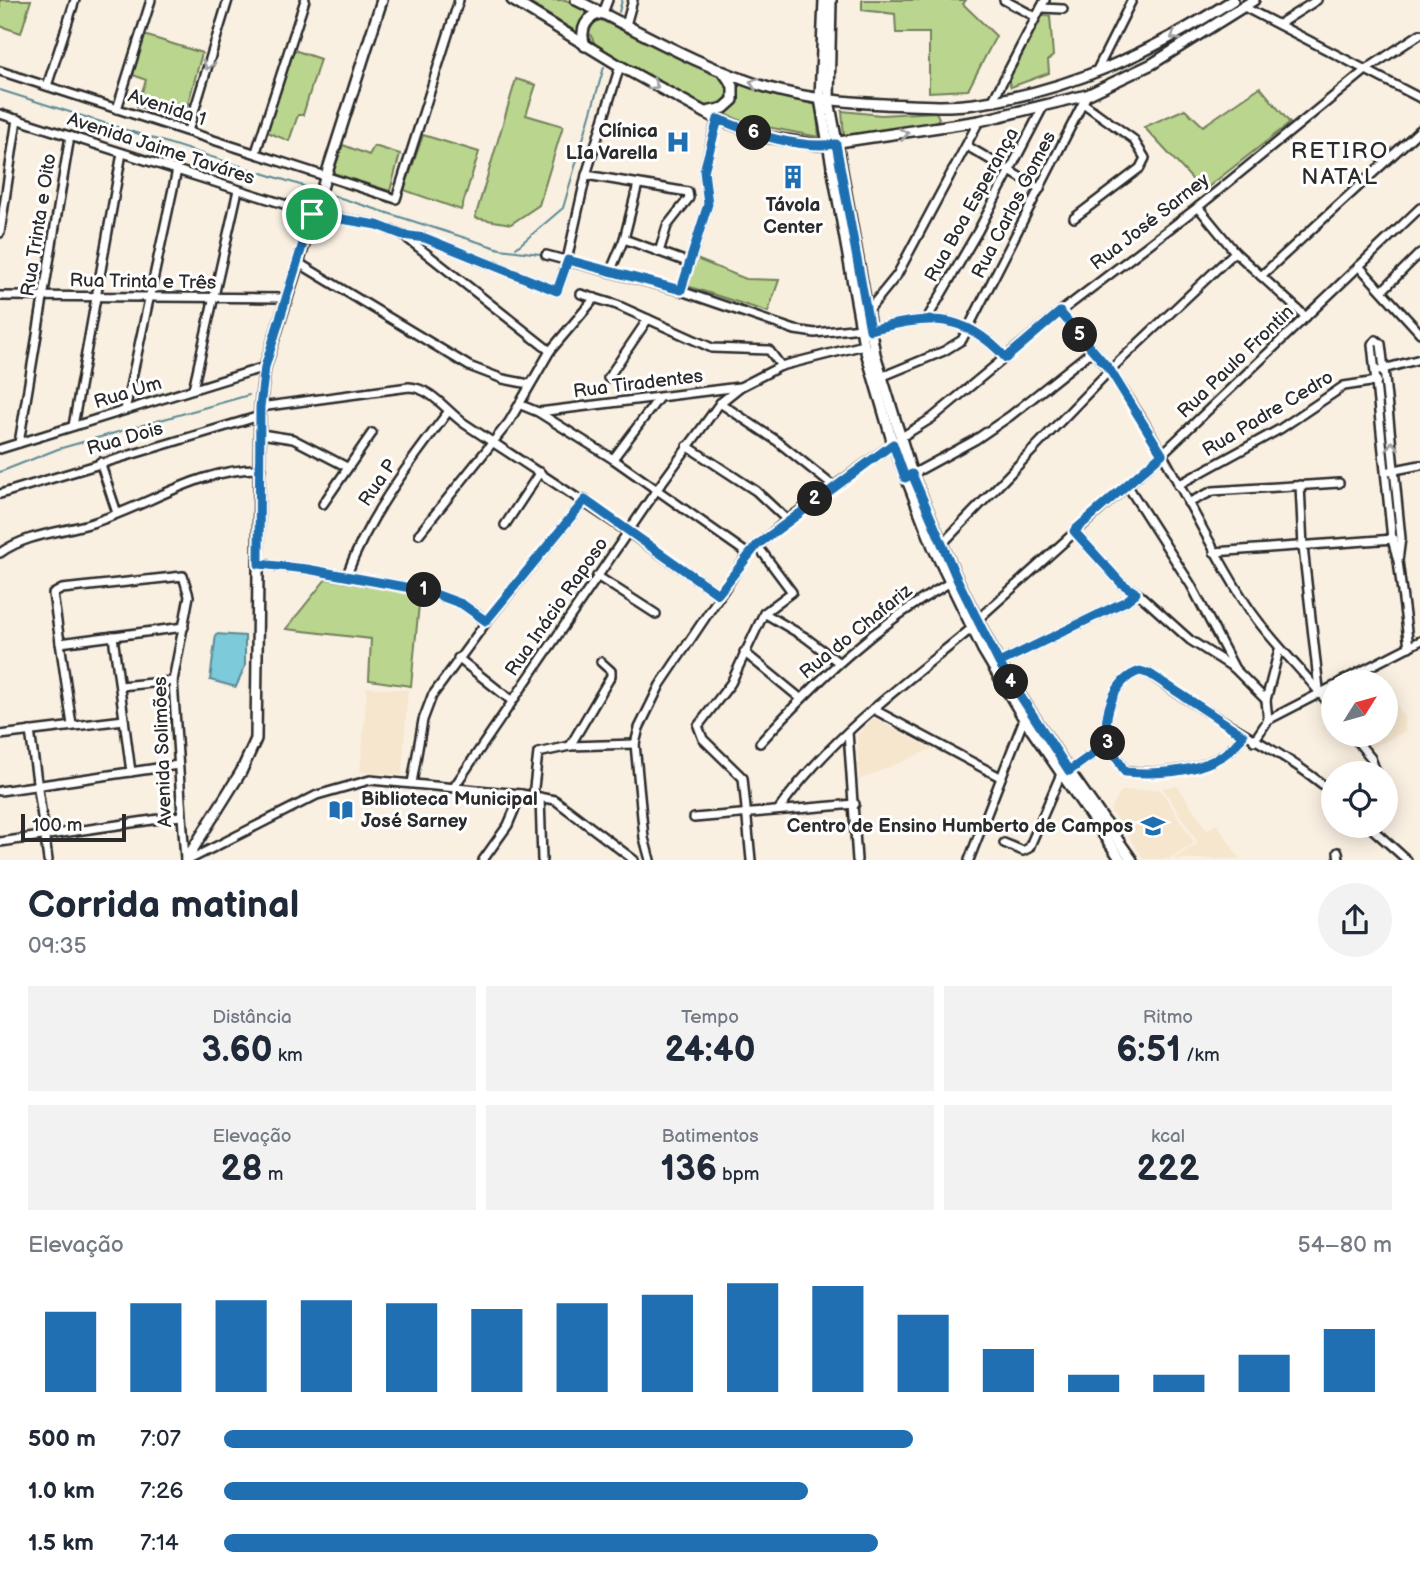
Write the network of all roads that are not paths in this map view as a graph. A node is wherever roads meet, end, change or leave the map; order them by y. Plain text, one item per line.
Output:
1 (75, 0) edge
2 (152, 0) edge
3 (228, 0) edge
4 (305, 0) edge
5 (382, 0) edge
6 (459, 0) edge
7 (512, 0) edge
8 (576, 0) edge
9 (587, 0) edge
10 (608, 0) edge
11 (633, 0) edge
12 (824, 0) edge
13 (831, 0) edge
14 (1004, 0) edge
15 (1045, 0) edge
16 (1132, 0) edge
17 (1233, 0) edge
18 (1255, 0) edge
19 (1317, 0) edge
20 (1244, 7) junction
21 (1041, 8) junction
22 (1063, 9) dead end
23 (601, 12) junction
24 (1036, 17) junction
25 (1279, 24) junction
26 (626, 25) junction
27 (1420, 34) edge
28 (585, 46) junction
29 (620, 66) junction
30 (1367, 69) junction
31 (0, 71) edge
32 (722, 71) junction
33 (1096, 72) junction
34 (820, 84) junction
35 (47, 86) junction
36 (805, 96) junction
37 (1420, 98) edge
38 (1085, 99) junction
39 (825, 100) junction
40 (993, 100) junction
41 (940, 107) junction
42 (1043, 107) junction
43 (117, 109) junction
44 (705, 113) junction
45 (0, 114) edge
46 (997, 117) junction
47 (18, 119) junction
48 (718, 119) junction
49 (979, 121) junction
50 (941, 127) junction
51 (1420, 130) edge
52 (188, 131) junction
53 (70, 136) junction
54 (832, 144) junction
55 (967, 146) junction
56 (256, 152) junction
57 (122, 153) junction
58 (177, 170) junction
59 (1010, 171) junction
60 (586, 175) junction
61 (323, 177) junction
62 (638, 184) junction
63 (1040, 189) junction
64 (238, 190) junction
65 (1198, 207) junction
66 (1420, 208) edge
67 (312, 214) junction
68 (1074, 218) dead end
69 (0, 233) edge
70 (403, 235) junction
71 (624, 239) junction
72 (659, 252) junction
73 (1235, 252) junction
74 (546, 255) dead end
75 (1418, 259) edge
76 (567, 260) junction
77 (297, 262) junction
78 (690, 263) junction
79 (1359, 266) junction
80 (611, 270) junction
81 (1261, 276) junction
82 (681, 290) junction
83 (1383, 290) junction
84 (581, 294) dead end
85 (0, 296) edge
86 (43, 296) junction
87 (97, 297) junction
88 (148, 298) junction
89 (214, 298) junction
90 (286, 298) junction
91 (595, 298) junction
92 (1060, 312) junction
93 (866, 313) junction
94 (928, 317) junction
95 (1306, 317) junction
96 (648, 319) junction
97 (865, 329) junction
98 (969, 329) junction
99 (1420, 334) edge
100 (864, 345) junction
101 (550, 351) junction
102 (1093, 351) junction
103 (1006, 358) junction
104 (1420, 359) edge
105 (781, 366) junction
106 (265, 367) junction
107 (1110, 370) junction
108 (1380, 370) junction
109 (881, 377) junction
110 (608, 378) dead end
111 (1377, 381) junction
112 (529, 384) junction
113 (740, 387) junction
114 (192, 389) junction
115 (659, 399) junction
116 (720, 403) junction
117 (521, 405) junction
118 (125, 410) junction
119 (260, 412) junction
120 (448, 412) junction
121 (538, 412) junction
122 (74, 426) junction
123 (372, 433) dead end
124 (261, 434) junction
125 (896, 441) junction
126 (19, 443) junction
127 (494, 443) junction
128 (687, 446) junction
129 (0, 449) edge
130 (1162, 454) junction
131 (613, 459) junction
132 (100, 462) junction
133 (1420, 465) edge
134 (347, 467) junction
135 (261, 469) junction
136 (1390, 471) junction
137 (540, 472) junction
138 (909, 476) junction
139 (1339, 483) dead end
140 (1127, 485) junction
141 (1178, 485) junction
142 (1300, 485) junction
143 (833, 486) junction
144 (657, 488) junction
145 (0, 494) edge
146 (585, 500) junction
147 (323, 503) dead end
148 (1188, 503) junction
149 (117, 513) junction
150 (787, 520) junction
151 (505, 525) dead end
152 (629, 531) junction
153 (1074, 531) junction
154 (419, 534) dead end
155 (1401, 538) junction
156 (1392, 539) junction
157 (942, 544) junction
158 (757, 545) junction
159 (1303, 547) junction
160 (1214, 552) junction
161 (0, 553) edge
162 (748, 554) junction
163 (1398, 561) junction
164 (259, 564) junction
165 (597, 576) junction
166 (346, 577) junction
167 (949, 583) junction
168 (1136, 593) junction
169 (718, 594) junction
170 (764, 613) junction
171 (656, 614) dead end
172 (486, 621) junction
173 (974, 624) junction
174 (184, 627) junction
175 (113, 636) junction
176 (1420, 641) edge
177 (60, 643) junction
178 (1409, 647) junction
179 (1279, 650) junction
180 (744, 652) junction
181 (458, 657) junction
182 (601, 662) dead end
183 (838, 662) junction
184 (999, 663) junction
185 (1236, 669) junction
186 (1364, 670) edge
187 (173, 681) junction
188 (120, 686) junction
189 (1320, 692) junction
190 (800, 698) junction
191 (1266, 700) junction
192 (512, 701) junction
193 (873, 709) junction
194 (1024, 719) junction
195 (124, 720) junction
196 (1268, 720) junction
197 (72, 725) junction
198 (30, 731) junction
199 (848, 732) junction
200 (0, 735) edge
201 (1243, 735) junction
202 (1254, 741) junction
203 (760, 743) dead end
204 (1108, 743) junction
205 (635, 744) junction
206 (570, 746) junction
207 (178, 765) junction
208 (131, 772) junction
209 (1065, 773) junction
210 (1000, 777) junction
211 (412, 783) junction
212 (1321, 784) edge
213 (37, 785) junction
214 (454, 787) junction
215 (0, 791) edge
216 (521, 794) junction
217 (537, 797) junction
218 (855, 804) junction
219 (779, 809) junction
220 (748, 814) junction
221 (180, 816) junction
222 (694, 818) dead end
223 (44, 836) junction
224 (1383, 838) edge
225 (0, 842) edge
226 (1004, 843) dead end
227 (48, 859) edge
228 (187, 859) edge
229 (483, 859) edge
230 (542, 859) edge
231 (634, 859) edge
232 (650, 859) edge
233 (751, 859) edge
234 (857, 859) edge
235 (969, 859) edge
236 (1121, 859) edge
237 (1132, 859) edge
238 (1407, 859) edge

1 - 35 street
2 - 43 street
3 -> 52 street
4 - 56 street
5 - 61 main road
6 - 61 street, Avenida 1
7 - 28 main road
8 - 23 main road
9 - 23 street
10 - 23 street
11 - 26 street
12 - 34 main road
13 - 39 main road
14 - 24 street
15 - 21 street
16 - 33 street
17 -> 33 main road
18 - 20 main road
19 - 25 street
20 - 25 street
20 - 38 main road
21 - 22 street
21 - 24 street
23 - 26 main road
23 - 28 main road
24 - 40 street
25 - 30 street
26 - 32 main road
27 - 30 street, Rua José Sarney
28 - 29 main road
29 -> 44 main road
29 - 60 street
30 - 37 street
30 - 65 street, Rua José Sarney
31 - 35 street, Avenida 1
36 -> 32 main road
32 - 44 main road
33 - 40 main road
34 - 36 main road
34 - 39 main road
35 - 43 street, Avenida 1
36 - 39 main road
38 - 42 main road
38 - 63 street, Rua Carlos Gomes
38 - 68 street
39 - 41 main road
39 - 54 main road
40 - 41 main road
40 - 46 main road
41 - 50 main road
42 - 46 main road
42 - 59 street, Rua Boa Esperança
43 - 52 street, Avenida 1
44 - 48 main road
45 - 47 street, Avenida Jaime Taváres
46 - 49 main road
47 - 53 street, Avenida Jaime Taváres
47 - 69 street
48 - 54 main road
48 - 78 street
49 - 50 main road
49 - 55 street
54 -> 50 main road
51 - 81 street
52 - 56 street, Avenida 1
53 - 57 street, Avenida Jaime Taváres
53 - 86 street, Rua Trinta e Oito
54 - 93 main road
54 - 97 main road
55 - 59 street
55 - 93 street
56 - 61 street, Avenida 1
57 - 58 street, Avenida Jaime Taváres
57 - 87 street
58 - 64 street, Avenida Jaime Taváres
58 - 88 street
59 - 63 street
59 - 94 street, Rua Boa Esperança
60 - 62 street
60 - 76 street
61 - 67 main road
62 - 71 street
62 - 72 street
63 - 98 street, Rua Carlos Gomes
64 - 67 street, Avenida Jaime Taváres
64 - 89 street
65 - 73 street
65 - 92 street, Rua José Sarney
66 - 79 street, Rua Paulo Frontin
67 - 70 street, Avenida Jaime Taváres
67 - 77 main road
70 - 76 street
70 - 101 street
71 - 72 street
71 - 80 street
72 - 78 street
73 - 81 street
73 - 107 street
74 - 76 street
75 - 83 street
76 - 80 street
77 - 90 main road
77 - 112 street
78 - 82 street
79 - 83 street
79 - 95 street, Rua Paulo Frontin
80 - 82 street
81 - 95 street
82 - 97 street
83 - 99 street
84 - 91 street
85 - 86 street, Rua Trinta e Três
86 - 87 street, Rua Trinta e Três
86 - 126 street, Rua Trinta e Oito
87 - 88 street, Rua Trinta e Três
87 - 122 street
88 - 89 street, Rua Trinta e Três
88 - 118 street
89 - 90 street, Rua Trinta e Três
89 - 114 street
90 - 106 main road
91 - 96 street
91 - 101 street
92 - 102 street
92 - 103 street, Rua José Sarney
93 - 97 main road
94 - 97 street
94 - 98 street
95 - 130 street, Rua Paulo Frontin
96 - 105 street
96 - 110 street
97 - 100 main road
97 - 109 main road
98 - 103 street
98 - 109 street
100 - 105 street, Rua Inácio Raposo
100 - 125 main road
101 - 112 street
102 - 107 street
102 - 138 street
103 - 125 street, Rua José Sarney
104 - 108 street
105 - 113 street, Rua Inácio Raposo
106 - 114 street, Rua Um
106 - 119 main road
107 - 130 street
107 - 157 street
108 - 111 street
136 -> 108 street
109 - 125 main road
111 - 136 street
111 - 141 street, Rua Padre Cedro
112 - 117 street
113 - 115 street, Rua Tiradentes
113 - 116 street, Rua Inácio Raposo
114 - 118 street, Rua Um
115 - 121 street, Rua Tiradentes
115 - 131 street
116 - 128 street, Rua Inácio Raposo
116 - 143 street
117 - 121 street
117 - 127 street
118 - 122 street, Rua Um
119 - 120 street, Rua Dois
119 - 124 main road
119 - 132 street, Rua Dois
120 - 127 street, Rua Dois
120 - 166 street, Rua P
121 - 131 street
122 - 126 street, Rua Um
123 - 134 street
124 - 134 street
124 - 135 main road
125 - 138 main road
125 - 143 street, Rua José Sarney
126 - 129 street, Rua Um
127 - 137 street, Rua Dois
127 - 154 street
128 - 144 street, Rua Inácio Raposo
128 - 150 street
130 - 140 street, Rua Paulo Frontin
130 - 141 street
131 - 144 street
132 - 145 street, Rua Dois
132 - 149 street
133 - 136 street
134 - 147 street
135 - 149 street
135 - 164 main road
136 - 155 street
136 - 156 street
137 - 146 street, Rua Dois
137 - 151 street
138 - 157 main road
138 - 167 main road
139 - 142 street
140 - 153 street, Rua Paulo Frontin
140 - 185 street
141 - 148 street
142 - 148 street
142 - 159 street
143 - 150 street, Rua José Sarney
144 - 152 street, Rua Inácio Raposo
144 - 162 street
146 - 152 street, Rua Dois
146 - 172 street
148 - 160 street
149 - 161 street
150 - 158 street, Rua José Sarney
152 - 165 street, Rua Inácio Raposo
152 - 169 street, Rua Dois
153 - 168 street
153 - 173 street, Rua Paulo Frontin
155 - 156 street
155 - 163 street
156 - 159 street
156 - 163 street
157 - 173 main road
158 - 162 street, Rua José Sarney
158 - 170 street
159 - 160 street
159 - 189 street
160 - 179 street
162 - 169 street, Rua José Sarney
163 - 178 street
164 - 166 street
164 - 228 main road
165 - 171 street
165 - 192 street, Rua Inácio Raposo
166 - 172 street
167 - 173 main road
167 - 183 street, Rua do Chafariz
168 - 184 street
168 - 185 street
169 - 205 street, Rua José Sarney
170 - 180 street
170 - 183 street
172 - 181 street
173 - 184 main road
173 - 193 street, Rua Paulo Frontin
173 - 194 main road
174 - 175 street
174 - 177 street, Avenida Solimões
174 - 187 street, Avenida Solimões
175 - 177 street
175 - 188 street
176 - 178 street
177 - 197 street, Avenida Solimões
178 - 186 street
179 - 189 street
179 - 191 street
180 - 190 street
180 - 220 street
181 - 192 street
181 - 211 street
182 - 206 street
183 - 190 street, Rua do Chafariz
184 - 209 main road
185 - 191 street
187 - 188 street
187 - 207 street, Avenida Solimões
188 - 195 street
189 - 196 street
190 - 203 street, Rua do Chafariz
191 - 196 street
192 - 214 street, Rua Inácio Raposo
193 - 199 street, Rua Paulo Frontin
193 - 210 street
194 - 209 main road
194 - 210 street
195 - 197 street, Avenida Solimões
195 - 208 street
196 - 202 street
197 - 198 street, Avenida Solimões
198 - 200 street, Avenida Solimões
198 - 213 street
199 - 218 street
199 - 219 street, Rua Paulo Frontin
201 - 202 street
201 - 204 street
201 - 204 street
202 - 212 street
204 - 209 street
205 - 206 street
205 - 232 street
206 - 217 street
207 - 208 street
207 - 221 street, Avenida Solimões
208 - 213 street
209 - 226 street
209 - 236 main road
209 - 237 main road
210 - 235 street
211 - 214 street
211 - 228 street
213 - 215 street
213 - 223 street
214 - 216 street
216 - 217 street
216 - 229 street
217 - 230 street
217 - 231 street
218 - 219 street
218 - 234 street
219 - 220 street
220 - 222 street
220 - 233 street
221 - 223 street
221 - 228 street, Avenida Solimões
223 - 225 street
223 - 227 street
224 - 238 street

